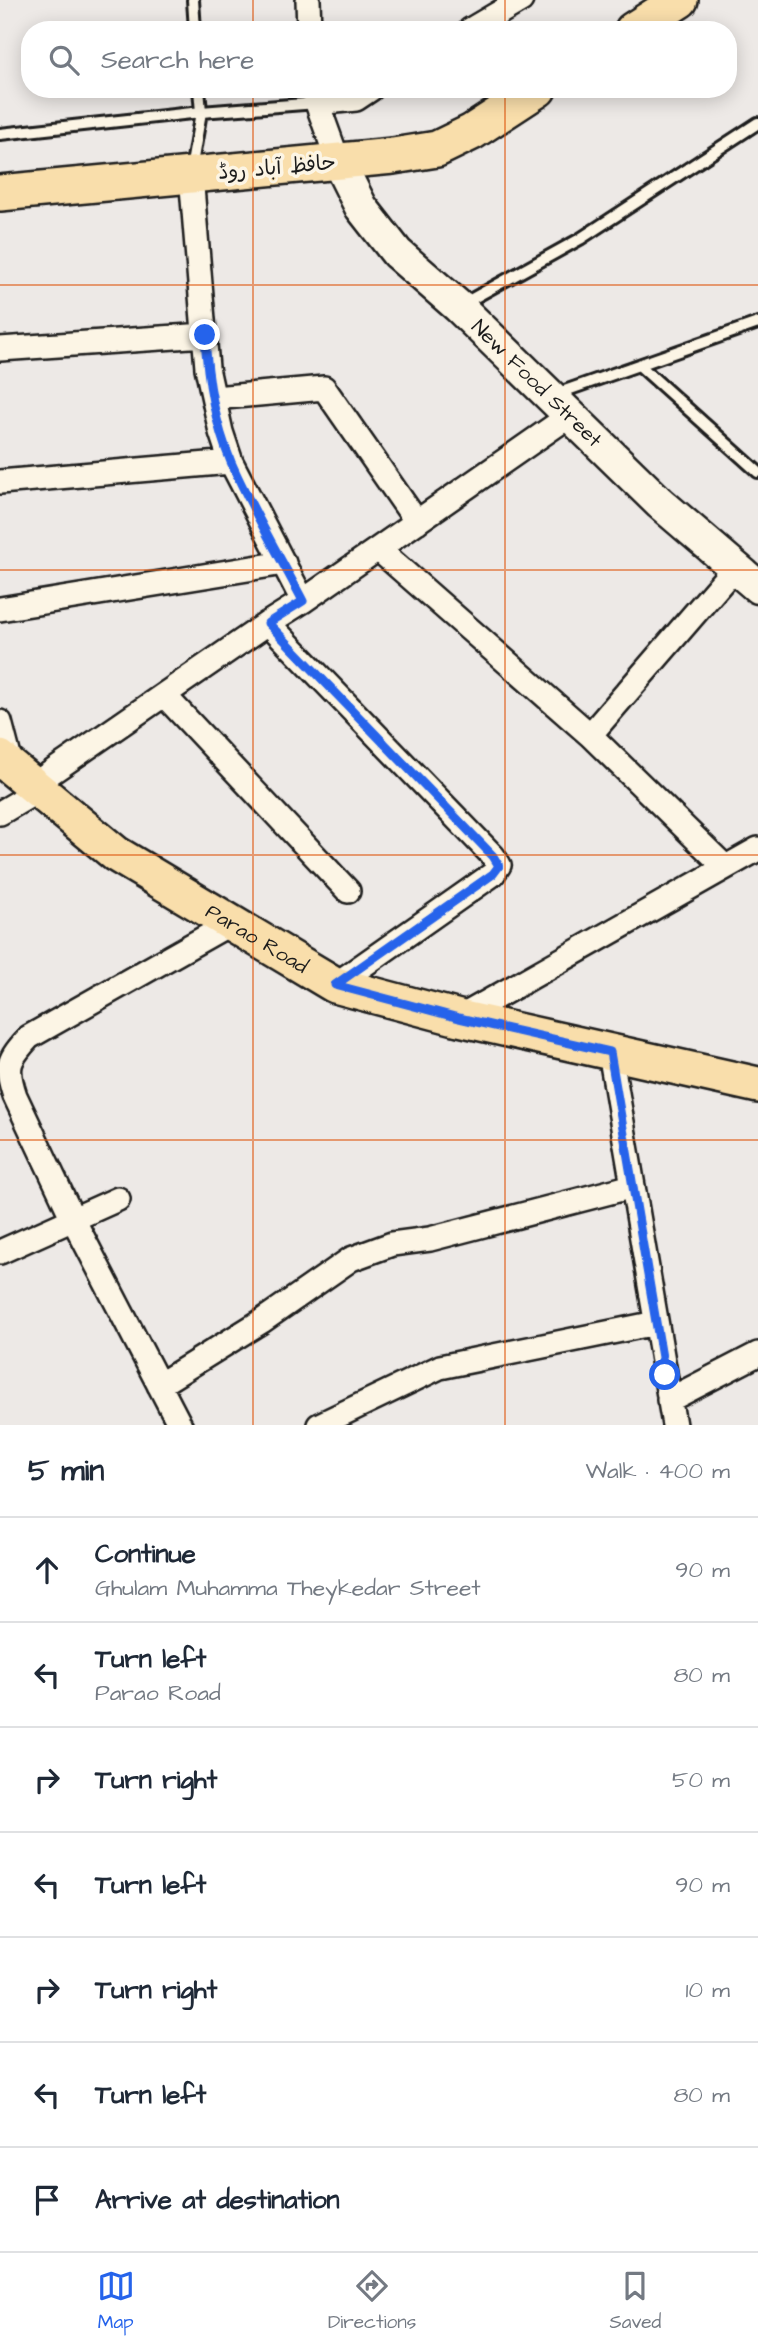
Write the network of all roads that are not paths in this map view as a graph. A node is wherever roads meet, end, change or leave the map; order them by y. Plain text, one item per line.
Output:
1 (193, 0) edge
2 (308, 0) edge
3 (521, 0) edge
4 (680, 0) edge
5 (194, 21) edge
6 (309, 21) edge
7 (485, 21) edge
8 (647, 21) edge
9 (200, 98) edge
10 (301, 98) edge
11 (316, 98) edge
12 (524, 98) edge
13 (201, 112) junction
14 (758, 123) edge
15 (0, 134) edge
16 (338, 161) junction
17 (191, 175) junction
18 (0, 193) edge
19 (459, 307) junction
20 (758, 323) edge
21 (205, 335) junction
22 (0, 349) edge
23 (639, 365) junction
24 (214, 397) junction
25 (559, 406) junction
26 (231, 462) junction
27 (758, 472) edge
28 (0, 482) edge
29 (417, 522) junction
30 (378, 549) junction
31 (284, 564) junction
32 (746, 577) edge
33 (303, 601) junction
34 (0, 609) edge
35 (268, 623) junction
36 (164, 695) junction
37 (0, 722) edge
38 (590, 735) junction
39 (21, 775) edge
40 (0, 813) edge
41 (758, 849) edge
42 (725, 867) junction
43 (348, 891) dead end
44 (231, 923) junction
45 (335, 985) junction
46 (459, 1018) junction
47 (610, 1052) junction
48 (758, 1085) edge
49 (633, 1186) junction
50 (118, 1199) dead end
51 (73, 1219) junction
52 (0, 1252) edge
53 (656, 1323) junction
54 (758, 1354) edge
55 (159, 1385) junction
56 (670, 1400) junction
57 (180, 1425) edge
58 (319, 1425) edge
59 (674, 1425) edge

1 - 5 lane
2 - 6 street
3 - 7 street
4 - 8 main road
9 - 13 lane
10 - 13 lane
11 - 16 street
12 - 16 main road, حافظ آباد روڈ
13 - 15 lane
13 - 17 lane
14 - 19 lane
16 - 17 main road, حافظ آباد روڈ
16 - 19 street, New Food Street
17 - 18 main road, حافظ آباد روڈ
17 - 21 street
19 - 25 street, New Food Street
20 - 23 lane
21 - 22 street
21 - 24 street
23 - 25 lane
23 - 27 lane
24 - 26 street
24 - 29 street
25 - 29 street
25 - 32 street, New Food Street
26 - 28 street
26 - 31 street
29 - 30 street
30 - 33 street
30 - 38 street
31 - 33 street
31 - 34 street
32 - 38 street
33 - 35 street
35 - 36 street
35 - 45 street
36 - 39 street
36 - 43 street
37 - 39 street
38 - 42 street
39 - 40 street
39 - 44 main road, Parao Road
41 - 42 street
42 - 46 street
44 - 45 main road, Parao Road
44 - 51 street
45 - 46 main road, Parao Road
46 - 47 main road, Parao Road
47 - 48 main road, Parao Road
47 - 49 street
49 - 53 street
49 - 55 street
50 - 51 street
51 - 52 street
51 - 55 street
53 - 56 street
53 - 58 street
54 - 56 street
55 - 57 street
56 - 59 street

